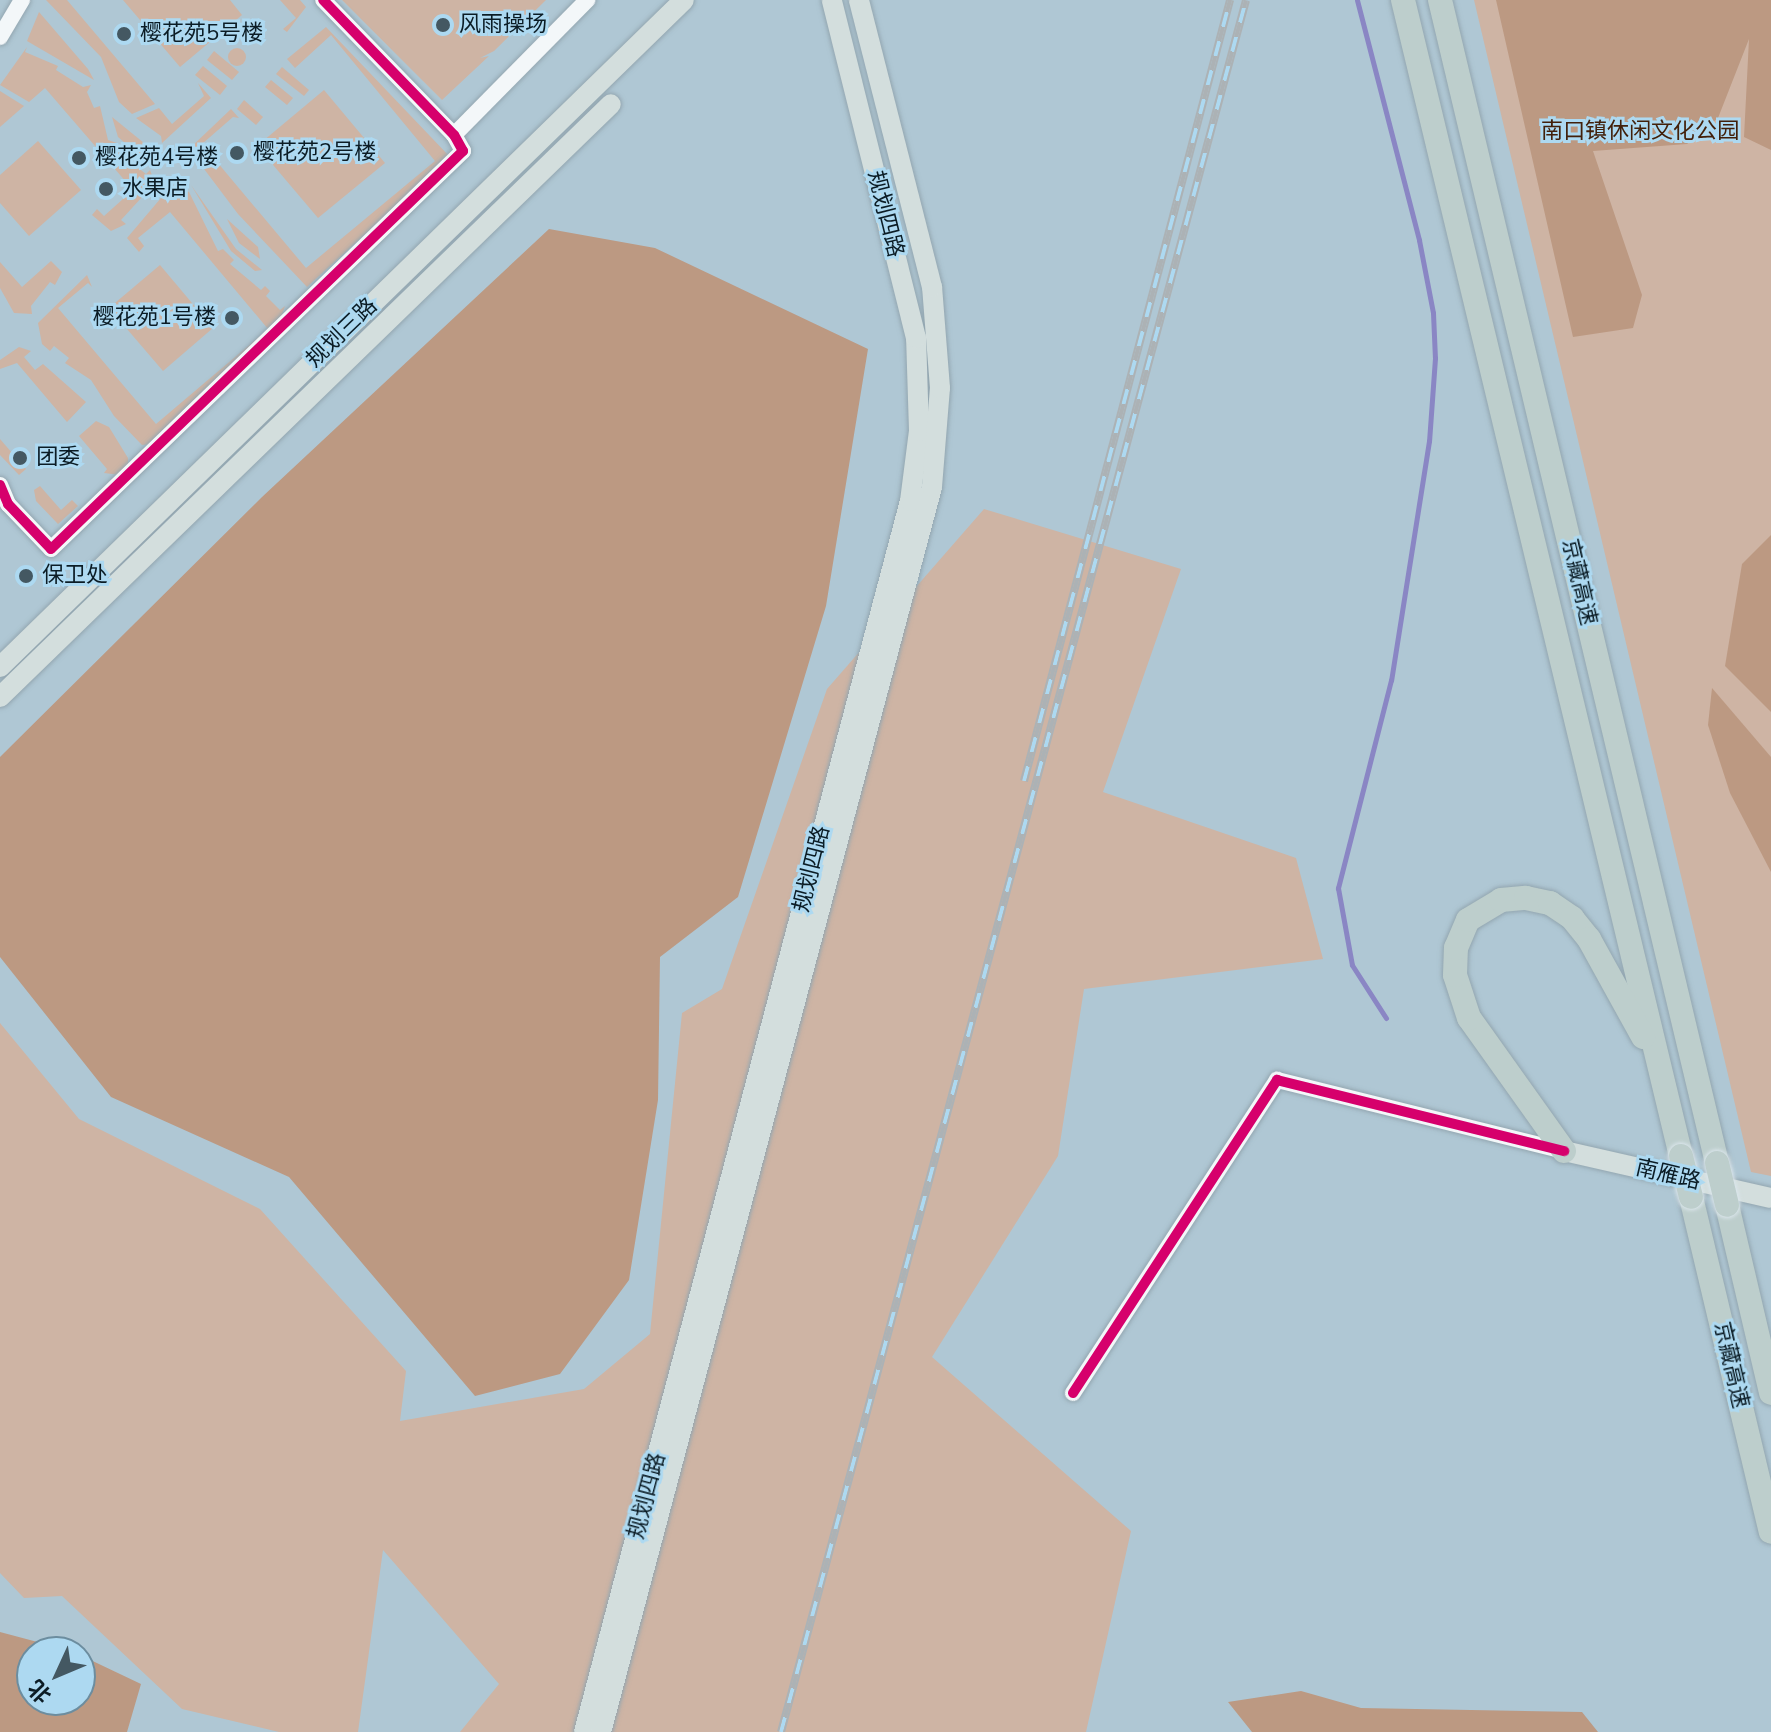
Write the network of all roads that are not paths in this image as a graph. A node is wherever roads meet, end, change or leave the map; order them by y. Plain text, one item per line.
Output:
1 (22, 0) edge
2 (323, 0) edge
3 (587, 0) edge
4 (684, 0) edge
5 (832, 0) edge
6 (859, 0) edge
7 (1403, 0) edge
8 (1440, 0) edge
9 (0, 37) edge
10 (611, 104) dead end
11 (454, 135) junction
12 (0, 485) edge
13 (4, 505) edge
14 (0, 667) edge
15 (0, 697) edge
16 (1661, 1071) junction
17 (1564, 1151) junction
18 (1771, 1198) edge
19 (1073, 1393) dead end
20 (1771, 1393) edge
21 (1771, 1532) edge
22 (584, 1732) edge
23 (601, 1732) edge

1 - 9 street
2 - 11 street
3 - 11 street
4 - 14 main road, 规划三路
5 - 22 main road, 规划四路
6 - 23 main road, 规划四路
7 - 16 highway, 京藏高速
8 - 20 highway, 京藏高速, bridge
10 - 15 main road, 规划三路
11 - 13 street
12 - 13 street
16 - 17 highway
16 - 21 highway, 京藏高速, bridge
17 - 18 main road, 南雁路
17 - 19 street

